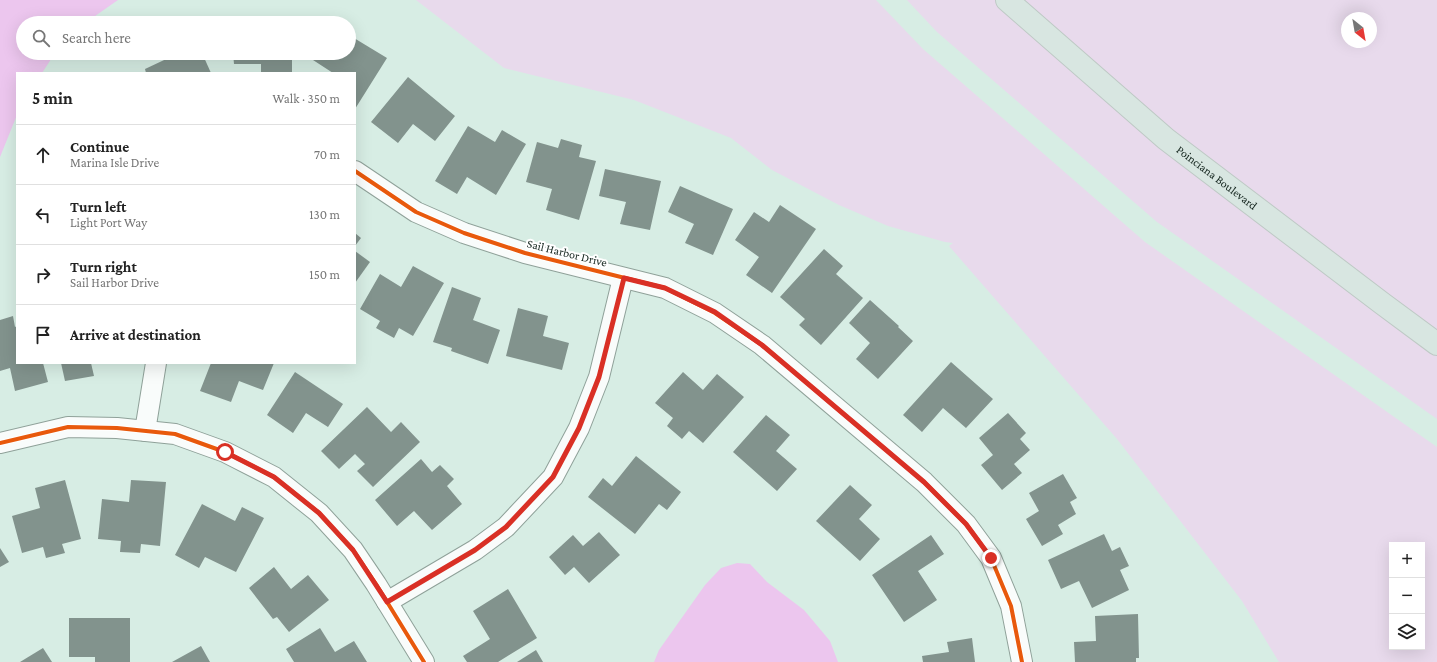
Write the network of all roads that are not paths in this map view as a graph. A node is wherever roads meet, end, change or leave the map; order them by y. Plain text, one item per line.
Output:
1 (1007, 0) edge
2 (356, 172) edge
3 (624, 278) junction
4 (1437, 344) edge
5 (156, 364) edge
6 (145, 431) junction
7 (0, 443) edge
8 (387, 602) junction
9 (424, 662) edge
10 (1022, 662) edge

1 - 4 main road, Poinciana Boulevard
2 - 3 street, Sail Harbor Drive
3 - 8 street
3 - 10 street, Sail Harbor Drive
5 - 6 street
6 - 7 street
6 - 8 street
8 - 9 street

